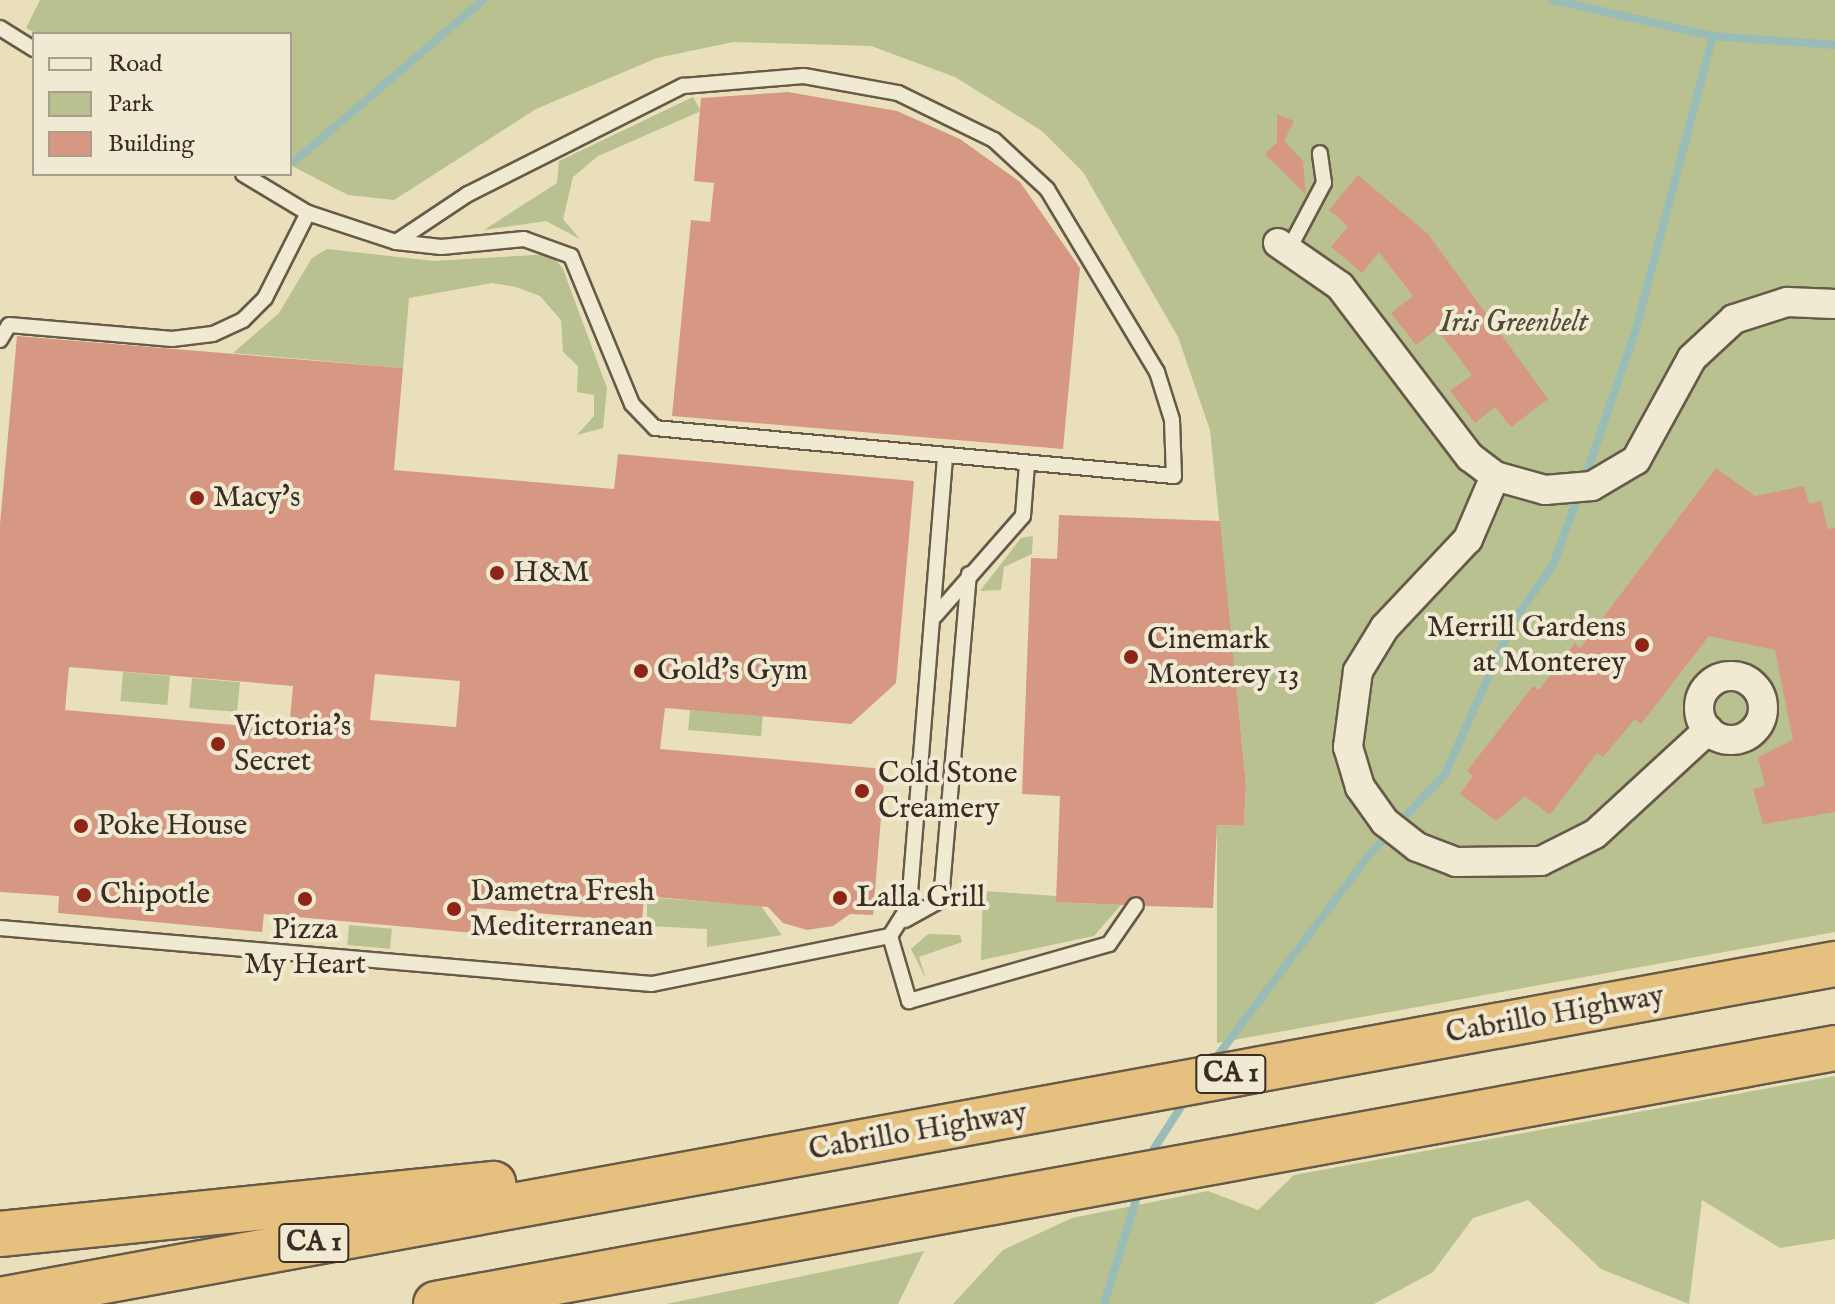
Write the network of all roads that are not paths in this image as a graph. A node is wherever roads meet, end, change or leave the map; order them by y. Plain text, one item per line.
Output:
1 (0, 28) edge
2 (32, 48) edge
3 (1320, 153) dead end
4 (246, 176) edge
5 (308, 213) junction
6 (396, 242) junction
7 (1284, 246) joint
8 (1835, 304) edge
9 (0, 340) edge
10 (945, 458) junction
11 (1027, 464) junction
12 (1495, 476) junction
13 (969, 574) junction
14 (933, 620) junction
15 (1708, 730) dead end
16 (1136, 905) dead end
17 (905, 920) junction
18 (0, 928) edge
19 (890, 936) junction
20 (1835, 964) edge
21 (1835, 1048) edge
22 (627, 1186) junction
23 (0, 1234) edge
24 (777, 1241) junction
25 (0, 1300) edge
26 (436, 1304) edge
27 (527, 1304) edge

1 - 2 lane
3 - 7 lane
4 - 5 lane
5 - 6 lane
5 - 9 lane
6 - 10 lane
6 - 11 lane
7 - 12 street
8 - 12 street
10 - 11 lane
10 - 14 lane
11 - 13 lane
12 - 15 street
13 - 14 lane
13 - 17 lane
14 - 17 lane
16 - 19 lane
17 - 19 lane
18 - 19 lane
20 - 22 highway, Cabrillo Highway / CA 1
21 - 24 highway
22 - 23 highway
22 - 25 highway, Cabrillo Highway / CA 1
24 - 26 highway
24 - 27 highway

